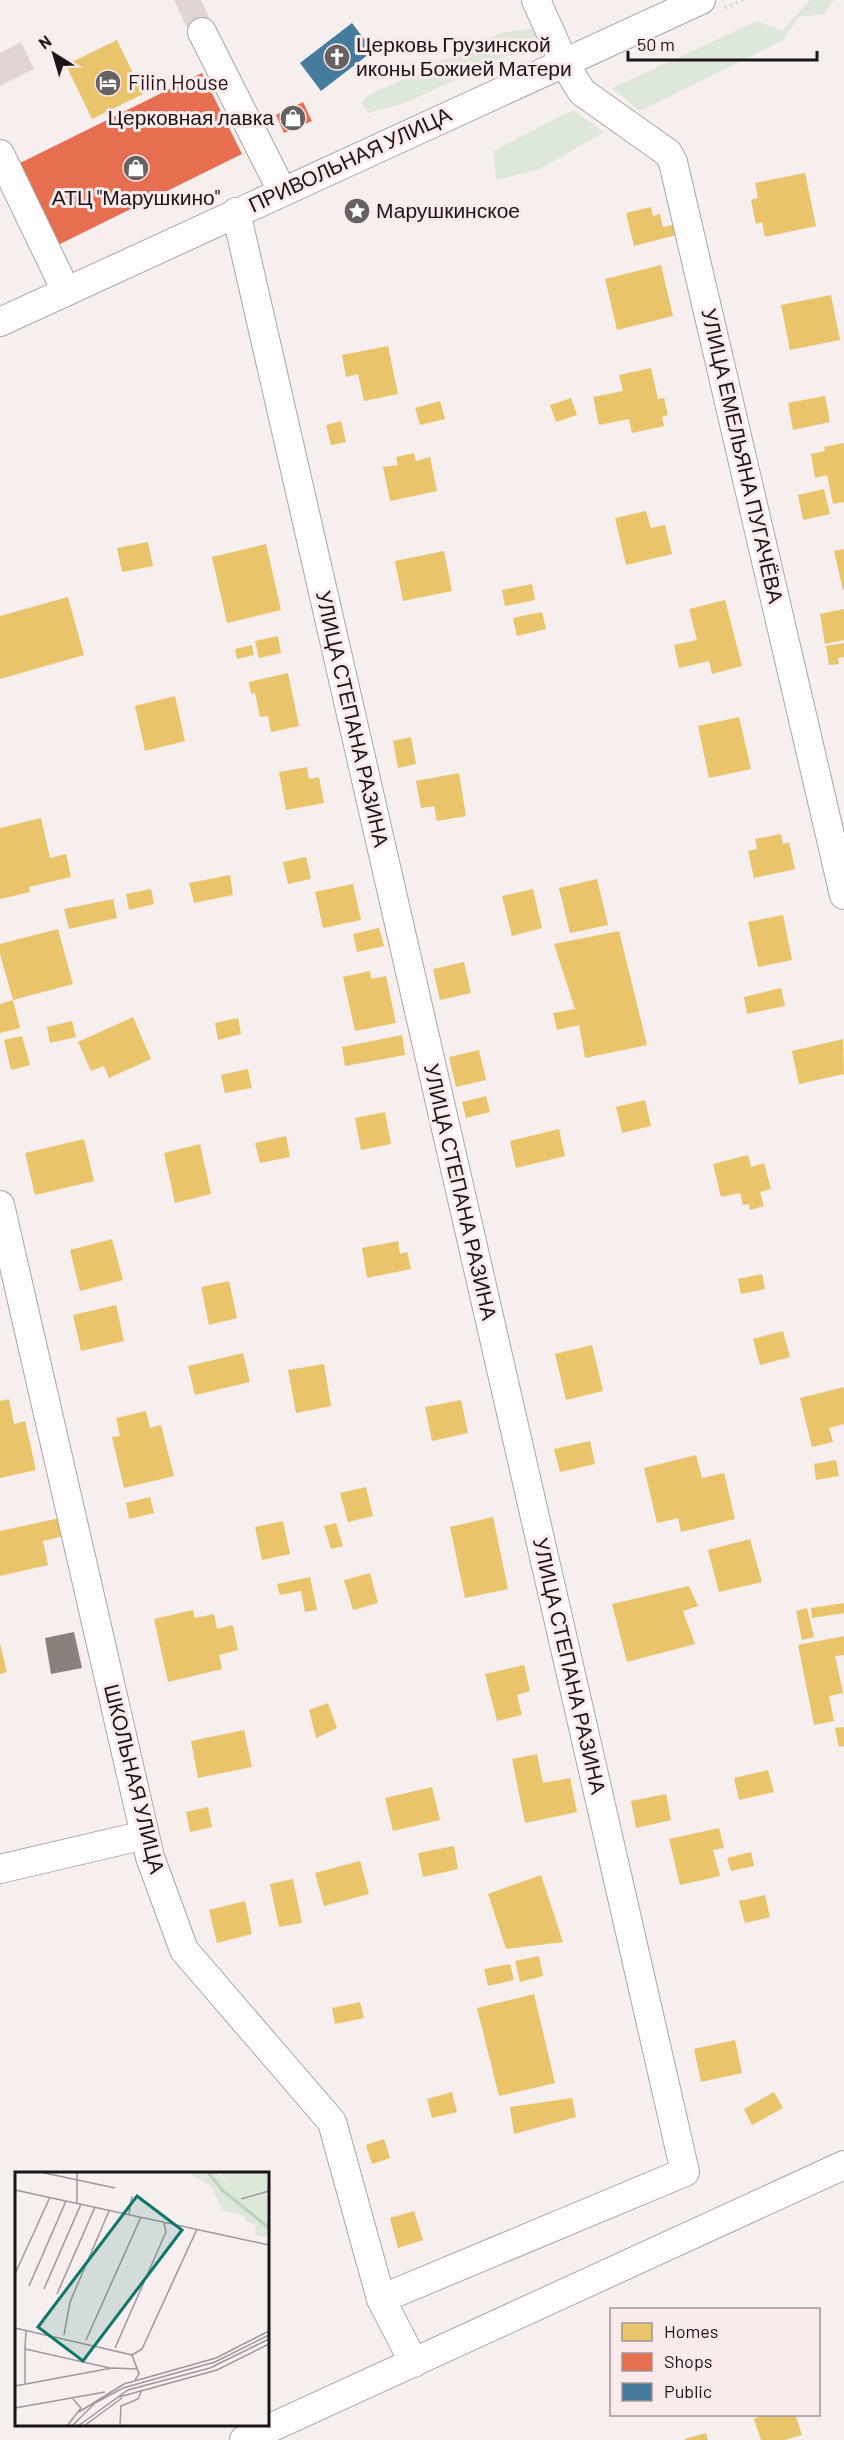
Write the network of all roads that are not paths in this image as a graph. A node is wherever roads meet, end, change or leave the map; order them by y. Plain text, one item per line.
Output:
1 (536, 0) edge
2 (701, 0) edge
3 (202, 32) dead end
4 (564, 63) junction
5 (0, 154) edge
6 (282, 191) junction
7 (236, 213) junction
8 (66, 291) junction
9 (0, 322) edge
10 (844, 895) edge
11 (0, 1204) edge
12 (144, 1836) junction
13 (0, 1869) edge
14 (844, 2165) edge
15 (381, 2300) junction
16 (414, 2363) junction
17 (244, 2440) edge

1 - 4 street, УЛИЦА ЕМЕЛЬЯНА ПУГАЧЁВА
2 - 4 street, ПРИВОЛЬНАЯ УЛИЦА
3 - 6 street
4 - 6 street, ПРИВОЛЬНАЯ УЛИЦА
4 - 10 street, УЛИЦА ЕМЕЛЬЯНА ПУГАЧЁВА
5 - 8 street
6 - 7 street, ПРИВОЛЬНАЯ УЛИЦА
7 - 8 street, ПРИВОЛЬНАЯ УЛИЦА
7 - 15 street, УЛИЦА СТЕПАНА РАЗИНА
8 - 9 street, ПРИВОЛЬНАЯ УЛИЦА
11 - 12 street, ШКОЛЬНАЯ УЛИЦА
12 - 13 street
12 - 15 street, ШКОЛЬНАЯ УЛИЦА
14 - 16 street
15 - 16 street, ШКОЛЬНАЯ УЛИЦА
16 - 17 street

